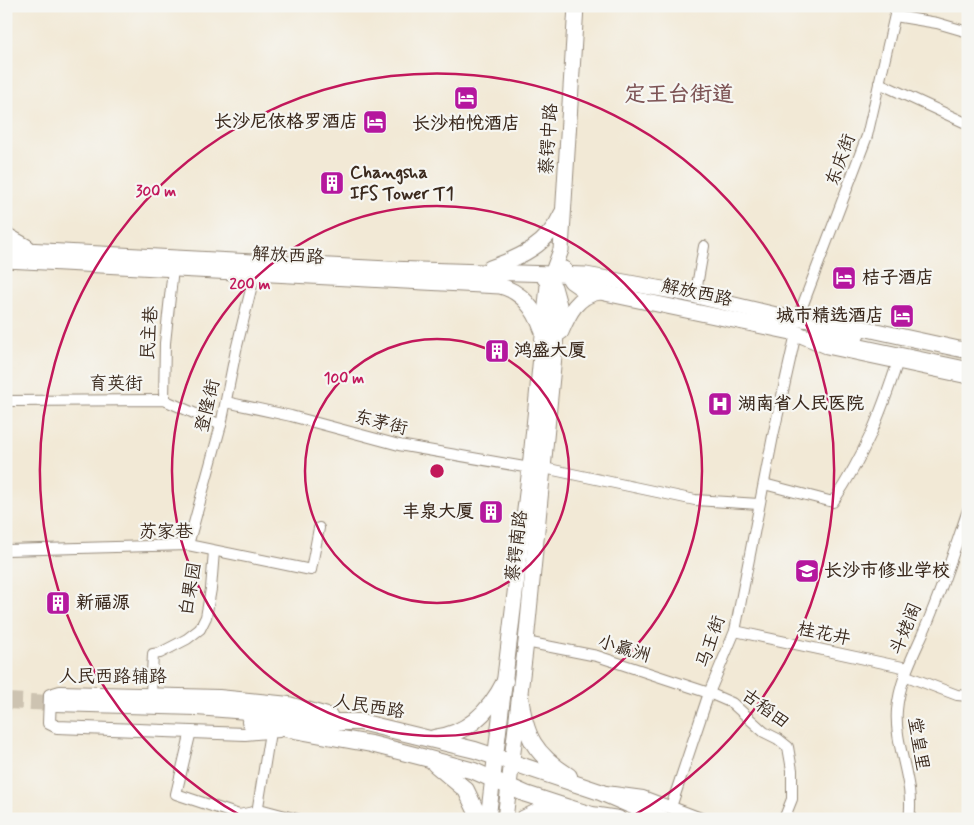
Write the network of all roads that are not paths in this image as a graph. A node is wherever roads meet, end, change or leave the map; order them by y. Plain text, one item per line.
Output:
1 (576, 6) edge
2 (896, 11) edge
3 (968, 32) edge
4 (879, 83) junction
5 (968, 124) edge
6 (563, 209) junction
7 (6, 235) edge
8 (704, 246) dead end
9 (6, 249) edge
10 (561, 250) junction
11 (38, 251) junction
12 (6, 260) edge
13 (173, 269) junction
14 (482, 271) junction
15 (255, 273) junction
16 (566, 274) junction
17 (550, 277) junction
18 (600, 292) junction
19 (695, 296) junction
20 (796, 326) junction
21 (543, 334) junction
22 (556, 343) junction
23 (870, 343) junction
24 (968, 351) edge
25 (968, 360) edge
26 (898, 361) junction
27 (968, 368) edge
28 (968, 376) edge
29 (164, 400) junction
30 (6, 401) edge
31 (226, 402) junction
32 (221, 424) junction
33 (537, 468) junction
34 (764, 484) junction
35 (759, 504) junction
36 (968, 510) edge
37 (319, 528) dead end
38 (188, 545) junction
39 (6, 550) edge
40 (214, 550) junction
41 (734, 631) junction
42 (526, 642) junction
43 (906, 672) junction
44 (505, 681) junction
45 (710, 693) junction
46 (151, 694) junction
47 (520, 696) junction
48 (968, 696) edge
49 (360, 722) junction
50 (296, 730) junction
51 (190, 731) junction
52 (270, 732) junction
53 (429, 738) junction
54 (422, 757) junction
55 (496, 758) junction
56 (512, 763) junction
57 (492, 779) junction
58 (509, 786) junction
59 (593, 789) junction
60 (566, 807) junction
61 (667, 813) edge
62 (258, 815) edge
63 (596, 817) edge
64 (297, 819) edge
65 (480, 819) edge
66 (488, 819) edge
67 (505, 819) edge
68 (523, 819) edge
69 (618, 819) edge
70 (701, 819) edge
71 (784, 819) edge
72 (910, 819) edge

1 - 6 main road, 蔡锷中路
2 - 3 street
2 - 4 street, 东庆街
4 - 5 street
4 - 20 street, 东庆街
6 - 10 main road, 蔡锷中路
6 - 14 main road
7 - 11 main road
8 - 19 street
9 - 11 main road, 解放西路
10 - 16 main road
10 - 17 main road, 蔡锷中路
11 - 14 main road, 解放西路
12 - 13 main road, 解放西路
13 - 15 main road, 解放西路
13 - 29 street, 民主巷
14 - 17 main road, 解放西路
15 - 21 main road, 解放西路
15 - 31 street, 登隆街
16 - 17 main road, 解放西路
16 - 18 main road, 解放西路
16 - 19 main road, 解放西路
17 - 21 main road, 蔡锷南路
17 - 22 main road, 蔡锷南路
18 - 20 main road, 解放西路
18 - 22 main road
19 - 20 main road, 解放西路
20 - 23 street, 解放西路
20 - 24 main road, 解放西路
20 - 26 main road, 解放西路
20 - 34 street, 东庆街
21 - 33 main road, 蔡锷南路
22 - 33 main road, 蔡锷南路
23 - 25 street, 解放西路
23 - 27 street, 解放西路
26 - 28 main road, 解放西路
26 - 34 street
29 - 30 street, 育英街
29 - 32 street, 育英街
31 - 32 street, 登隆街
31 - 33 street, 东茅街
32 - 38 street, 登隆街
33 - 35 street, 东茅街
33 - 42 main road, 蔡锷南路
33 - 44 main road, 蔡锷南路
34 - 35 street, 马王街
35 - 41 street, 马王街
36 - 43 street, 斗姥阁
37 - 40 street, 苏家巷
38 - 39 street, 苏家巷
38 - 40 street, 苏家巷
40 - 46 street, 白果园
41 - 43 street, 桂花井
41 - 45 street, 马王街
42 - 45 street, 小赢洲
42 - 47 main road, 蔡锷南路
43 - 48 street, 桂花井
43 - 72 street, 堂皇里
44 - 53 main road
44 - 55 main road, 蔡锷南路
45 - 61 street, 马王街
45 - 71 street, 古稻田
46 - 49 street, 人民西路辅路
46 - 51 street, 人民西路辅路
47 - 56 main road, 蔡锷南路
47 - 59 main road
49 - 50 main road, 人民西路
49 - 53 main road, 人民西路
50 - 52 street, 人民西路辅路
50 - 54 main road, 人民西路
51 - 52 street, 人民西路辅路
51 - 62 street
52 - 62 street
53 - 55 main road, 人民西路
54 - 57 main road, 人民西路
54 - 65 main road
55 - 56 main road, 人民西路
55 - 57 main road, 蔡锷南路
56 - 58 main road, 蔡锷南路
56 - 59 main road, 人民西路
57 - 58 main road, 人民西路
57 - 66 main road, 蔡锷南路
58 - 60 main road, 人民西路
58 - 67 main road, 蔡锷南路
59 - 61 main road, 人民西路
59 - 61 street
60 - 63 main road, 人民西路
60 - 68 main road
61 - 70 street
62 - 64 street
63 - 69 main road, 人民西路

